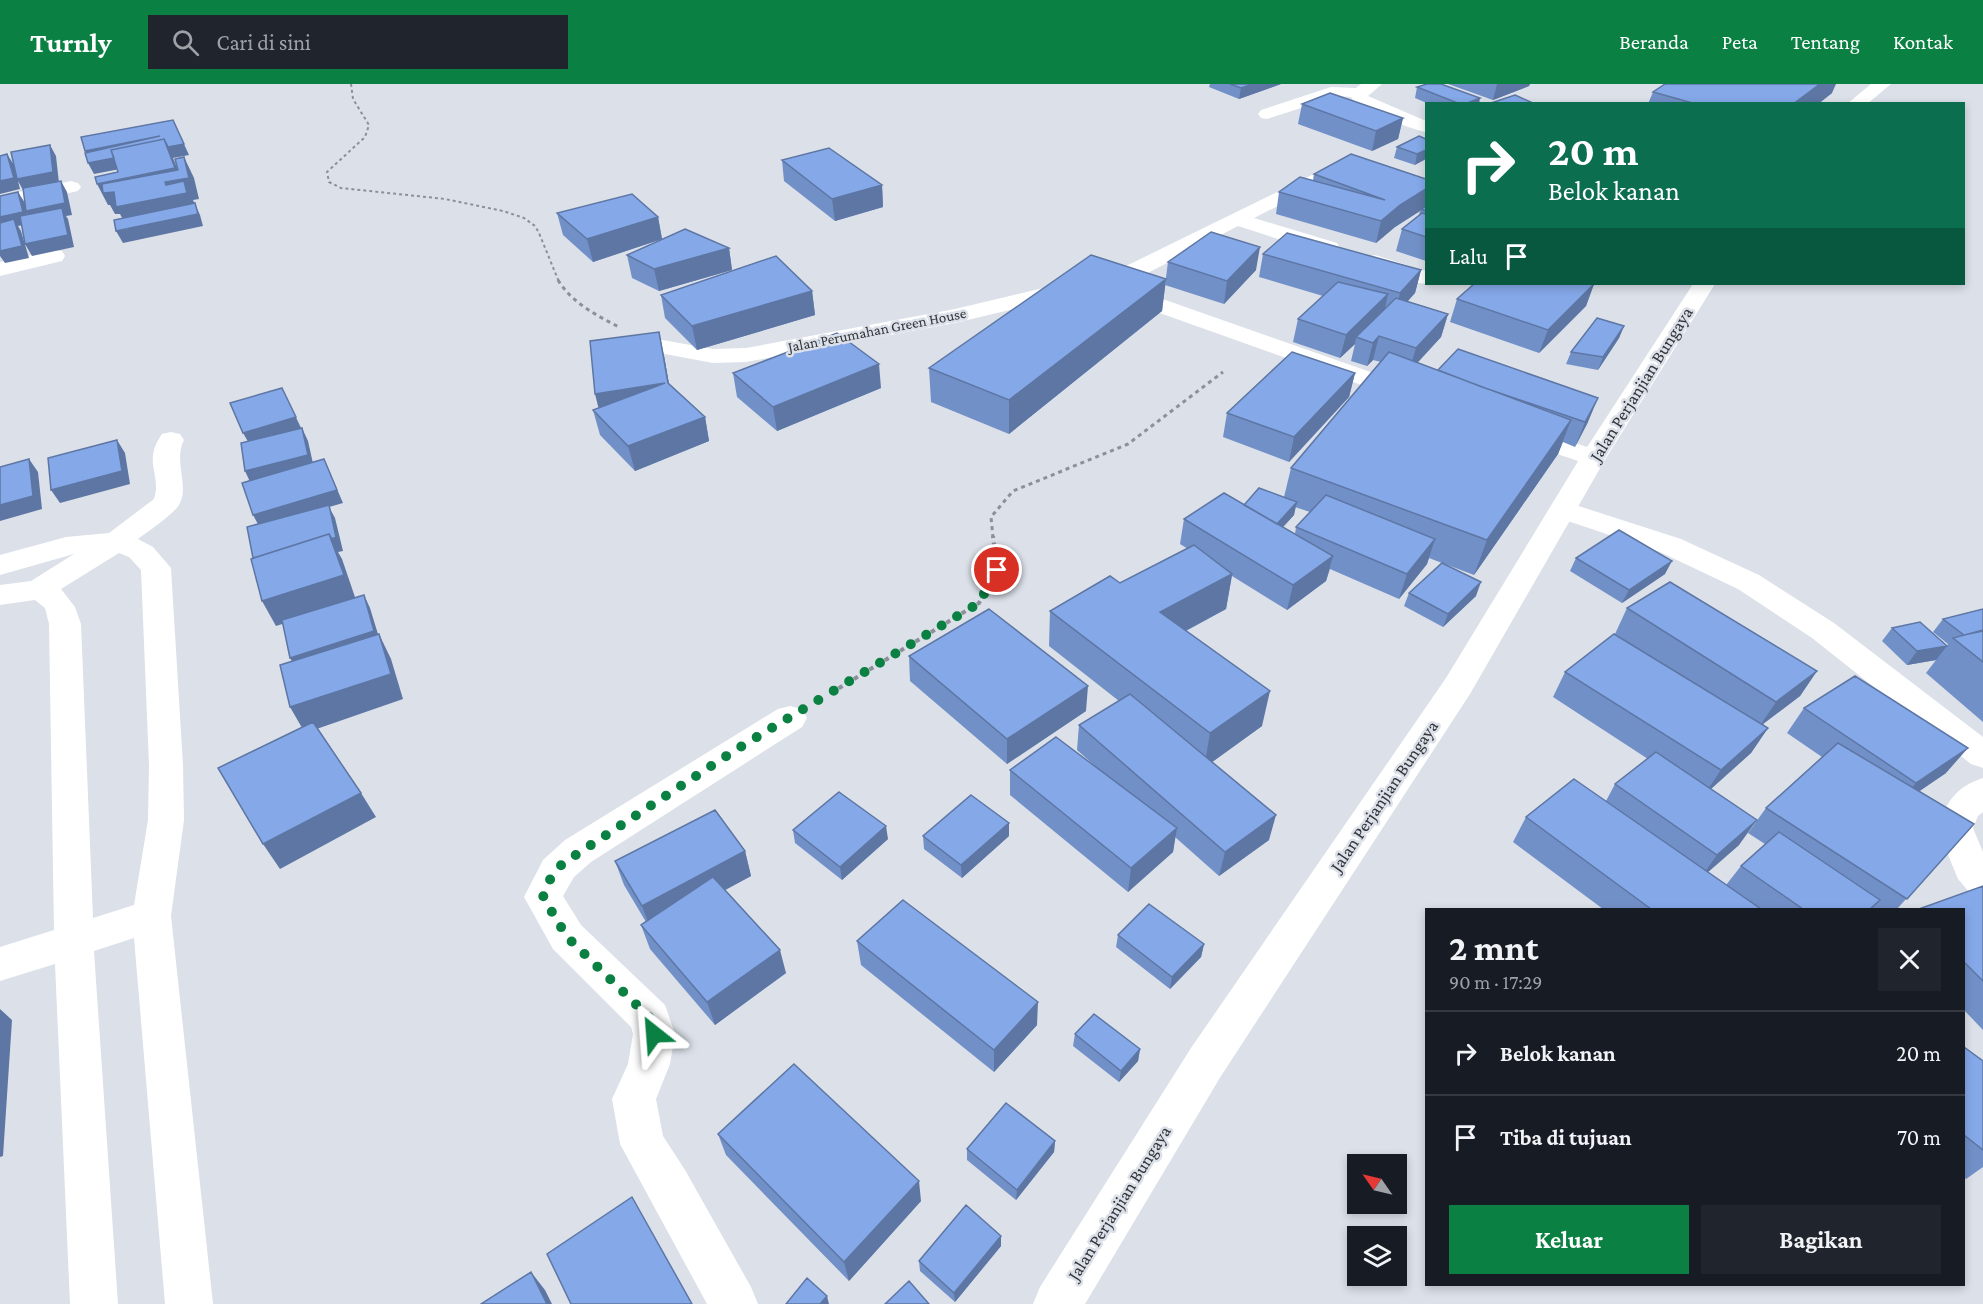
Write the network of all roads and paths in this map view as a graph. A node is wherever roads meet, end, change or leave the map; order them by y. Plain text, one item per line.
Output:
1 (351, 84) edge
2 (1882, 84) edge
3 (1366, 88) edge
4 (1858, 102) edge
5 (1267, 114) dead end
6 (1425, 127) edge
7 (1333, 173) edge
8 (71, 187) dead end
9 (0, 202) edge
10 (1236, 219) junction
11 (54, 256) dead end
12 (0, 269) edge
13 (1425, 278) edge
14 (1095, 283) junction
15 (1703, 285) edge
16 (1264, 343) junction
17 (657, 346) joint
18 (1432, 402) edge
19 (1497, 424) edge
20 (171, 440) dead end
21 (1593, 458) junction
22 (1563, 510) junction
23 (116, 542) junction
24 (0, 565) edge
25 (38, 590) junction
26 (0, 595) edge
27 (790, 718) joint
28 (1983, 755) edge
29 (1983, 792) edge
30 (1983, 882) edge
31 (152, 916) junction
32 (74, 942) junction
33 (0, 964) edge
34 (93, 1304) edge
35 (189, 1304) edge
36 (734, 1304) edge
37 (1057, 1304) edge

1 - 17 path
2 - 4 street
3 - 5 street
3 - 6 street
7 - 10 street, Jalan Perumahan Green House
8 - 9 street
10 - 13 street
10 - 14 street, Jalan Perumahan Green House
11 - 12 street
14 - 16 street
14 - 17 street, Jalan Perumahan Green House
15 - 21 street, Jalan Perjanjian Bungaya
16 - 18 street
16 - 27 path
19 - 21 street
20 - 23 street
21 - 22 street, Jalan Perjanjian Bungaya
22 - 28 street
22 - 37 street, Jalan Perjanjian Bungaya
23 - 24 street
23 - 25 street
23 - 31 street
25 - 26 street
25 - 32 street
27 - 36 street
29 - 30 street
31 - 32 street
31 - 35 street
32 - 33 street
32 - 34 street

